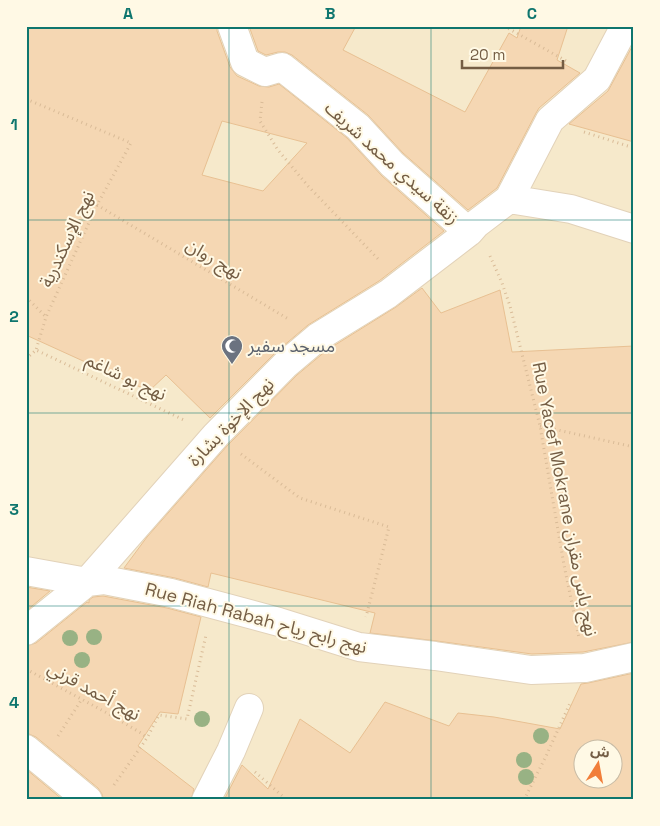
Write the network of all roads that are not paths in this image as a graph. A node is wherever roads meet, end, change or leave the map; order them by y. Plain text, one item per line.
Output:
1 (232, 26) edge
2 (625, 26) edge
3 (510, 199) junction
4 (472, 228) junction
5 (634, 230) edge
6 (26, 571) edge
7 (87, 582) junction
8 (26, 630) edge
9 (634, 657) edge
10 (250, 708) dead end
11 (34, 755) edge
12 (99, 796) edge
13 (206, 800) edge

1 - 4 street, زنقة سيدي محمد شريف
2 - 3 street
3 - 4 street, نهج الإخوة بشارة
3 - 5 street
4 - 7 street, نهج الإخوة بشارة
6 - 7 street, Rue Riah Rabah نهج رابح رياح
7 - 8 street, نهج الإخوة بشارة
7 - 9 street, Rue Riah Rabah نهج رابح رياح
10 - 13 street
11 - 12 street

